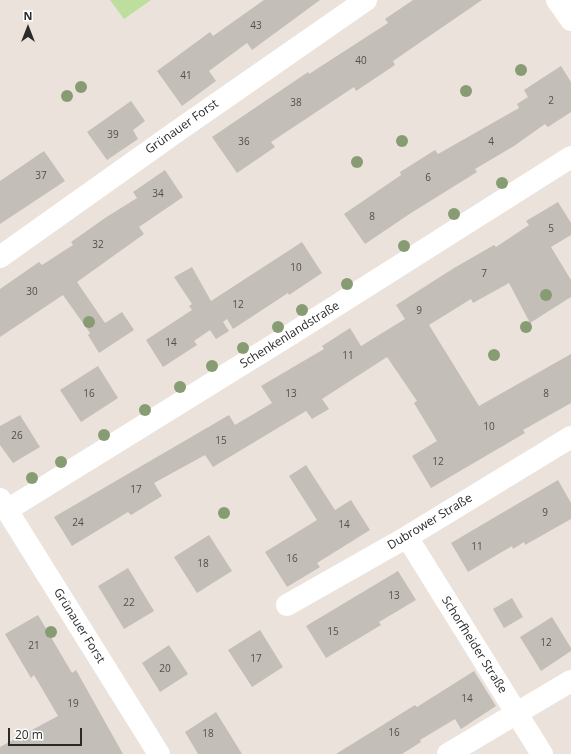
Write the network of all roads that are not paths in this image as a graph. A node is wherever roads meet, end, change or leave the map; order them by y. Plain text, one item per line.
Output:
1 (366, 0) edge
2 (557, 0) edge
3 (571, 20) edge
4 (571, 157) edge
5 (0, 257) edge
6 (571, 437) edge
7 (3, 504) edge
8 (407, 537) junction
9 (287, 605) dead end
10 (571, 681) edge
11 (516, 713) junction
12 (158, 754) edge
13 (448, 754) edge
14 (542, 754) edge

1 - 5 street, Grünauer Forst
2 - 3 street
4 - 7 street, Schenkenlandstraße
6 - 8 street, Dubrower Straße
7 - 12 street, Grünauer Forst
8 - 9 street, Dubrower Straße
8 - 11 street, Schorfheider Straße
10 - 11 street
11 - 13 street
11 - 14 street, Schorfheider Straße

